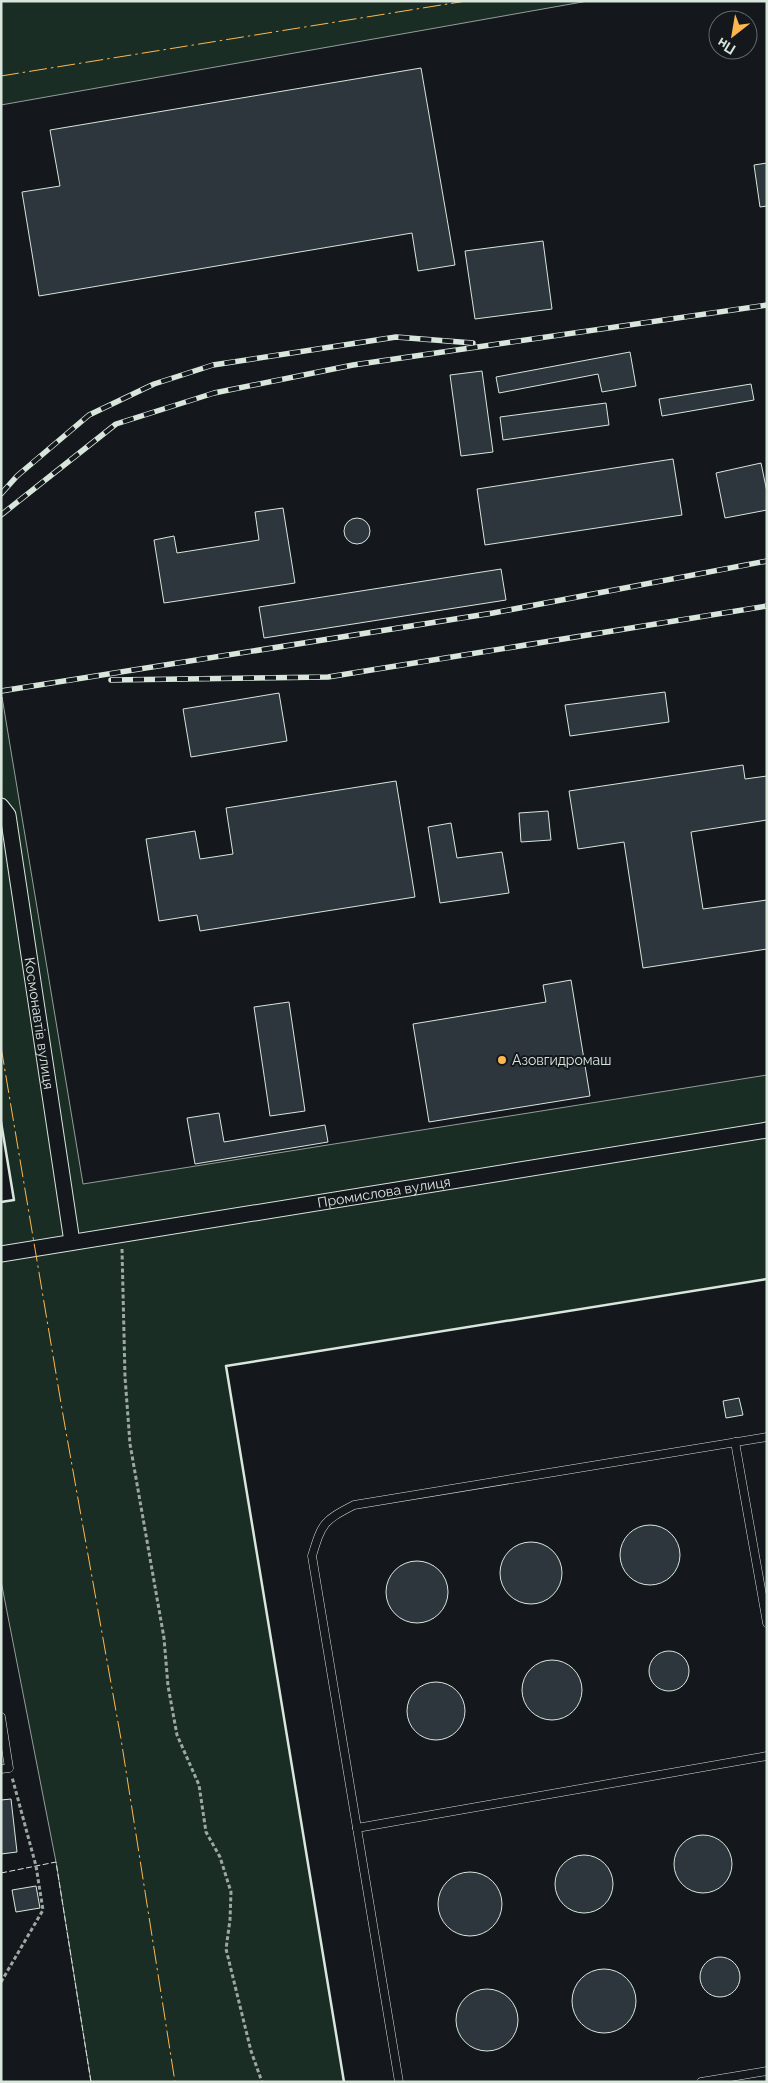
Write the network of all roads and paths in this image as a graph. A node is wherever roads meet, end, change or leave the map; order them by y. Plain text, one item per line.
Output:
1 (1, 806) edge
2 (767, 1130) edge
3 (122, 1234) junction
4 (72, 1242) junction
5 (1, 1254) edge
6 (767, 1437) edge
7 (736, 1442) junction
8 (767, 1623) edge
9 (1, 1717) edge
10 (767, 1756) edge
11 (5, 1768) edge
12 (357, 1828) junction
13 (1, 1982) edge
14 (767, 2071) edge
15 (262, 2082) edge
16 (399, 2082) edge
17 (701, 2082) edge

1 - 4 street, Космонавтів вулиця
2 - 3 street, Промислова вулиця
3 - 4 street, Промислова вулиця
3 - 15 path
4 - 5 street, Промислова вулиця
6 - 7 lane
7 - 8 lane
7 - 12 lane
9 - 11 lane
10 - 12 lane
11 - 13 path
12 - 16 lane
14 - 17 lane

